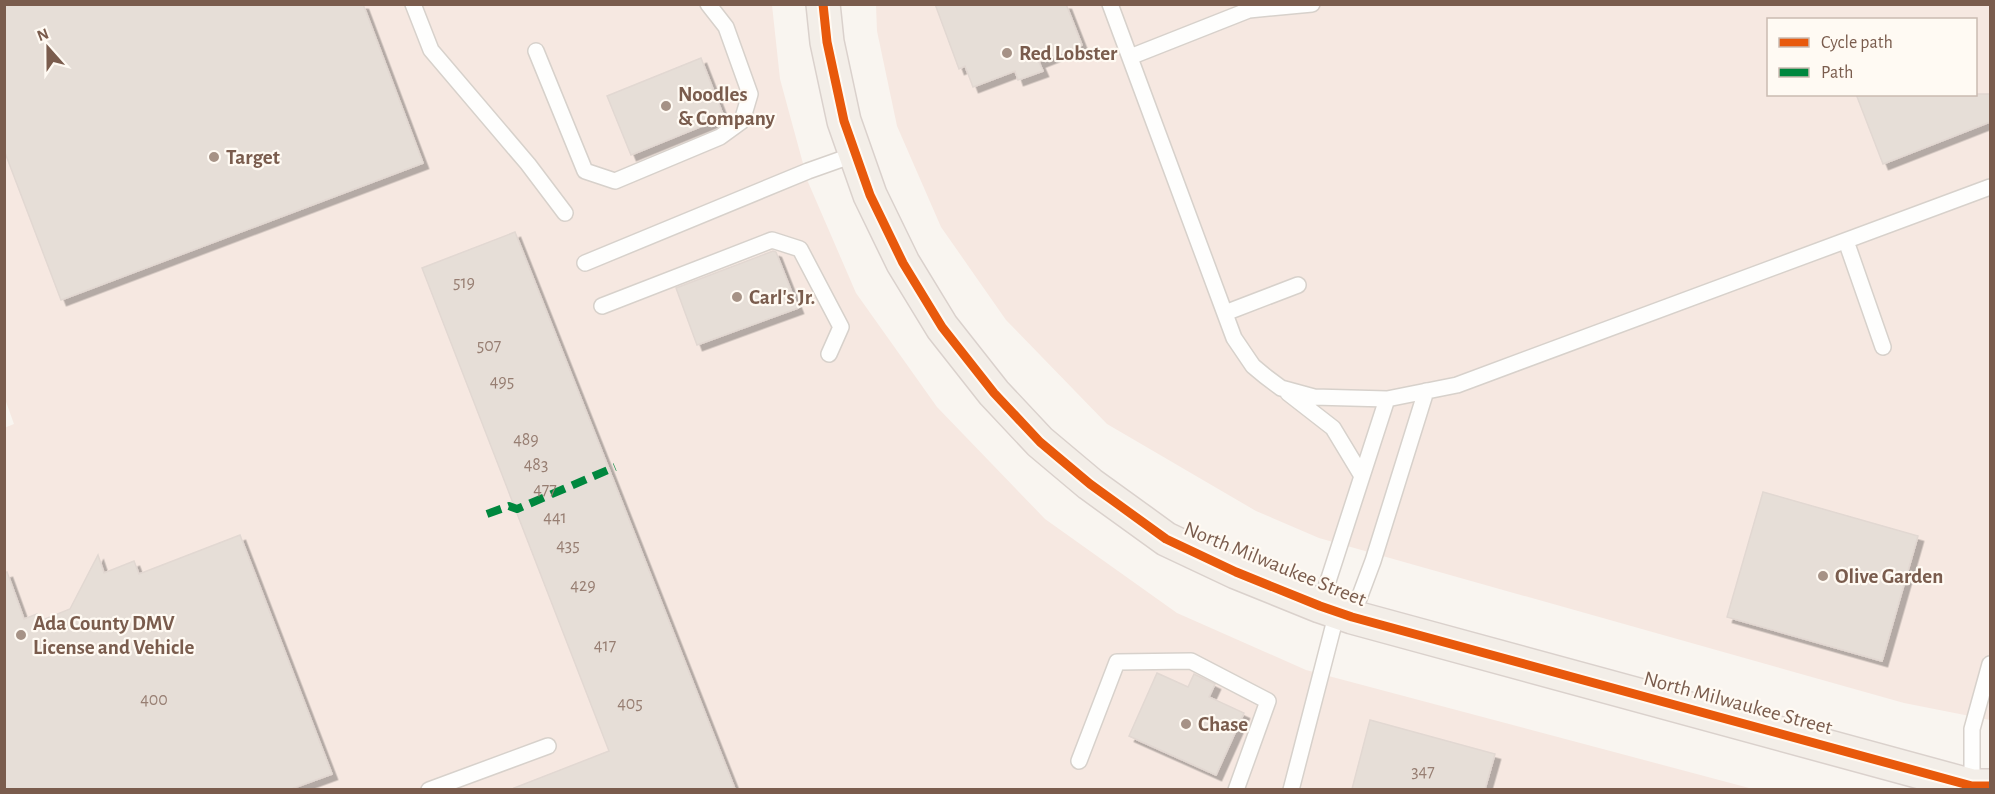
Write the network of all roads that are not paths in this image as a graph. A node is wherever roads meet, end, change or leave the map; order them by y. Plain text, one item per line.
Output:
1 (413, 4) edge
2 (708, 4) edge
3 (823, 4) edge
4 (1110, 4) edge
5 (1312, 4) edge
6 (536, 51) dead end
7 (1130, 57) junction
8 (856, 154) junction
9 (1990, 187) edge
10 (565, 213) dead end
11 (1846, 241) junction
12 (585, 263) dead end
13 (1298, 285) dead end
14 (602, 306) dead end
15 (1225, 313) junction
16 (1883, 347) dead end
17 (829, 354) dead end
18 (1281, 388) junction
19 (1426, 391) junction
20 (1387, 399) junction
21 (1362, 476) junction
22 (1336, 612) junction
23 (1990, 664) edge
24 (548, 746) dead end
25 (1079, 761) dead end
26 (1981, 784) edge
27 (429, 789) edge
28 (1236, 789) edge
29 (1291, 789) edge

1 - 10 lane
2 - 6 lane
3 - 8 main road, North Milwaukee Street
4 - 7 lane
5 - 7 lane
7 - 15 lane
8 - 12 lane
8 - 22 main road, North Milwaukee Street
9 - 11 lane
11 - 16 lane
11 - 19 lane
13 - 15 lane
14 - 17 lane
15 - 18 lane
18 - 20 lane
18 - 21 lane
19 - 20 lane
19 - 22 lane
20 - 21 lane
21 - 22 lane
22 - 26 main road, North Milwaukee Street
22 - 29 lane
23 - 26 lane
24 - 27 lane
25 - 28 lane

